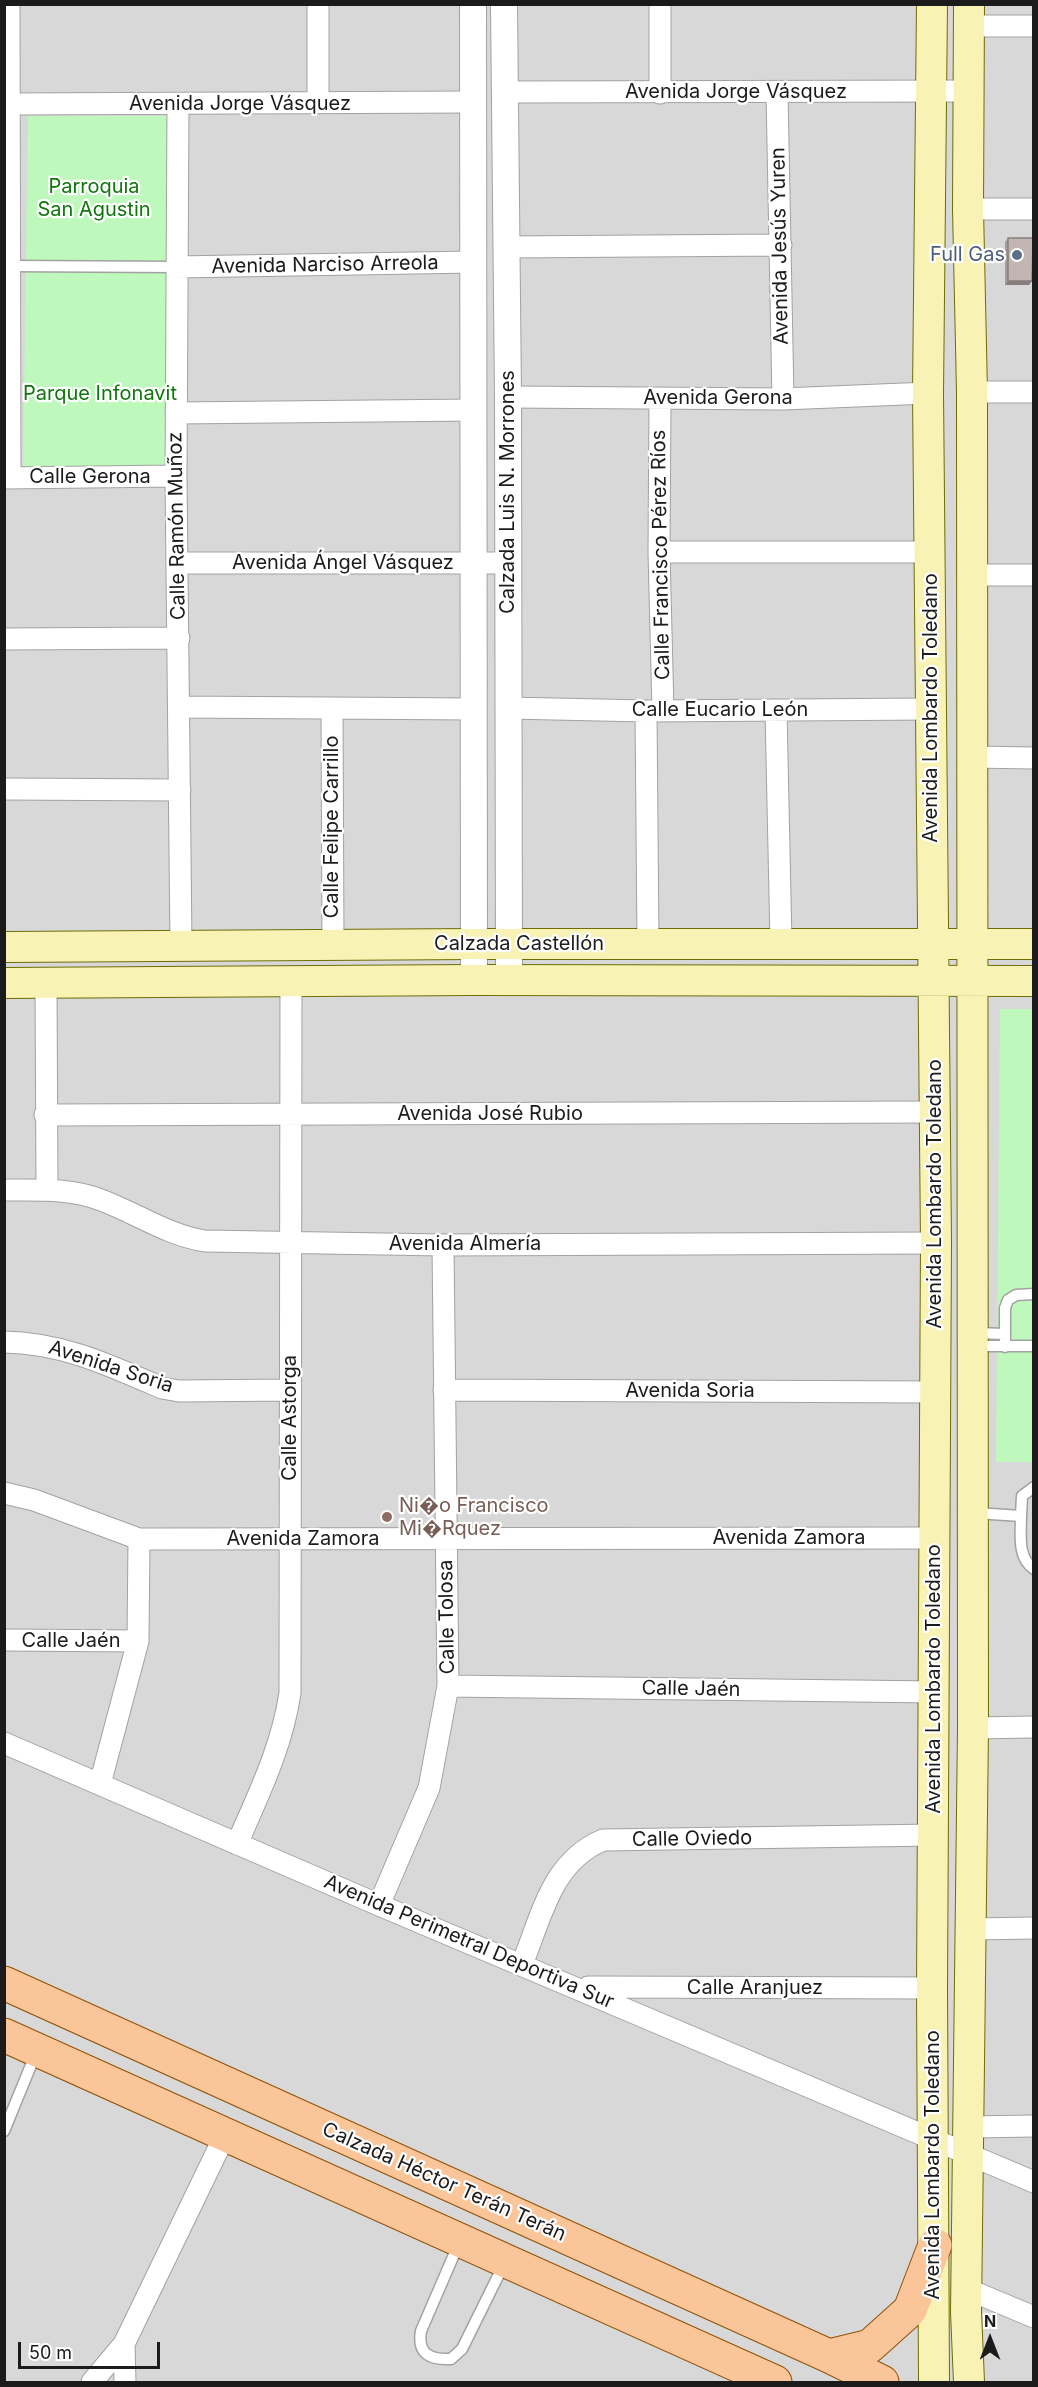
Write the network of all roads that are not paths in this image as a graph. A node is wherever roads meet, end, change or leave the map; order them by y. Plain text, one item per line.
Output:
1 (318, 4) edge
2 (473, 4) edge
3 (504, 4) edge
4 (660, 4) edge
5 (932, 4) edge
6 (8, 10) edge
7 (969, 15) edge
8 (1034, 26) edge
9 (931, 91) junction
10 (969, 91) junction
11 (504, 92) junction
12 (660, 93) junction
13 (777, 93) junction
14 (472, 102) junction
15 (318, 103) junction
16 (8, 104) junction
17 (178, 105) junction
18 (6, 166) edge
19 (968, 209) junction
20 (1034, 209) edge
21 (781, 245) junction
22 (506, 247) junction
23 (474, 262) junction
24 (9, 266) junction
25 (176, 267) junction
26 (7, 316) edge
27 (972, 392) junction
28 (1034, 392) edge
29 (928, 393) junction
30 (508, 397) junction
31 (660, 399) junction
32 (783, 399) junction
33 (474, 411) junction
34 (176, 413) junction
35 (176, 476) junction
36 (7, 478) edge
37 (659, 552) junction
38 (931, 552) junction
39 (473, 562) junction
40 (178, 563) junction
41 (508, 563) junction
42 (972, 575) junction
43 (1034, 575) edge
44 (179, 638) junction
45 (4, 639) edge
46 (179, 708) junction
47 (508, 708) junction
48 (332, 709) junction
49 (475, 709) junction
50 (931, 709) junction
51 (776, 710) junction
52 (654, 711) junction
53 (972, 757) junction
54 (1034, 758) edge
55 (4, 789) edge
56 (180, 790) junction
57 (648, 943) junction
58 (781, 943) junction
59 (932, 943) junction
60 (474, 944) junction
61 (508, 944) junction
62 (971, 944) junction
63 (1034, 944) edge
64 (333, 945) junction
65 (181, 946) junction
66 (4, 947) edge
67 (474, 980) junction
68 (509, 980) junction
69 (932, 980) junction
70 (972, 981) junction
71 (1034, 981) edge
72 (291, 982) junction
73 (4, 983) edge
74 (46, 983) junction
75 (935, 1112) junction
76 (292, 1114) junction
77 (45, 1115) junction
78 (4, 1190) edge
79 (47, 1190) junction
80 (936, 1243) junction
81 (290, 1244) junction
82 (443, 1245) junction
83 (1034, 1294) edge
84 (1005, 1334) junction
85 (972, 1340) junction
86 (4, 1342) edge
87 (1034, 1346) edge
88 (1005, 1347) junction
89 (290, 1389) junction
90 (444, 1390) junction
91 (935, 1392) junction
92 (1034, 1487) edge
93 (4, 1493) edge
94 (973, 1513) junction
95 (1021, 1516) junction
96 (1021, 1530) junction
97 (1034, 1530) edge
98 (933, 1538) junction
99 (139, 1539) junction
100 (290, 1539) junction
101 (446, 1539) junction
102 (1034, 1569) edge
103 (935, 1623) junction
104 (4, 1640) edge
105 (138, 1641) junction
106 (448, 1686) junction
107 (935, 1692) junction
108 (1034, 1726) edge
109 (973, 1728) junction
110 (4, 1743) edge
111 (100, 1784) junction
112 (934, 1835) junction
113 (237, 1844) junction
114 (379, 1905) junction
115 (1034, 1928) edge
116 (971, 1929) junction
117 (522, 1964) junction
118 (4, 1983) edge
119 (578, 1987) junction
120 (932, 1988) junction
121 (4, 2021) edge
122 (4, 2035) edge
123 (37, 2049) junction
124 (183, 2064) junction
125 (1034, 2126) edge
126 (4, 2131) edge
127 (226, 2133) junction
128 (934, 2140) junction
129 (969, 2141) junction
130 (1034, 2182) edge
131 (460, 2240) junction
132 (935, 2245) junction
133 (506, 2261) junction
134 (967, 2289) junction
135 (1034, 2317) edge
136 (124, 2344) junction
137 (829, 2356) junction
138 (92, 2382) edge
139 (125, 2382) edge
140 (775, 2382) edge
141 (882, 2382) edge
142 (934, 2382) edge
143 (969, 2382) edge

1 - 15 street
2 - 14 street, Calzada Luis N. Morrones
3 - 11 street, Calzada Luis N. Morrones
4 - 12 street
5 - 9 main road, Avenida Lombardo Toledano
6 - 16 street
7 - 8 street
7 - 10 main road, Avenida Lombardo Toledano
9 - 10 street, Avenida Jorge Vásquez
9 - 13 street, Avenida Jorge Vásquez
9 - 29 main road, Avenida Lombardo Toledano
10 - 19 main road, Avenida Lombardo Toledano
11 - 12 street, Avenida Jorge Vásquez
11 - 22 street, Calzada Luis N. Morrones
12 - 13 street, Avenida Jorge Vásquez
13 - 21 street, Avenida Jesús Yuren
14 - 15 street, Avenida Jorge Vásquez
14 - 23 street, Calzada Luis N. Morrones
15 - 17 street, Avenida Jorge Vásquez
16 - 17 street, Avenida Jorge Vásquez
16 - 18 street
17 - 25 street, Calle Ramón Muñoz
18 - 24 street
19 - 20 street
19 - 27 main road, Avenida Lombardo Toledano
21 - 22 street
21 - 32 street, Avenida Jesús Yuren
22 - 30 street, Calzada Luis N. Morrones
23 - 25 street, Avenida Narciso Arreola
23 - 33 street, Calzada Luis N. Morrones
24 - 25 lane
24 - 26 street
25 - 34 street, Calle Ramón Muñoz
26 - 36 street
27 - 28 street
27 - 42 main road, Avenida Lombardo Toledano
29 - 32 street, Avenida Gerona
29 - 38 main road, Avenida Lombardo Toledano
30 - 31 street, Avenida Gerona
30 - 41 street, Calzada Luis N. Morrones
31 - 32 street, Avenida Gerona
31 - 37 street, Calle Francisco Pérez Ríos
33 - 34 street
33 - 39 street, Calzada Luis N. Morrones
34 - 35 street, Calle Ramón Muñoz
35 - 36 street, Calle Gerona
35 - 40 street, Calle Ramón Muñoz
37 - 38 street
37 - 52 street, Calle Francisco Pérez Ríos
38 - 50 main road, Avenida Lombardo Toledano
39 - 40 street, Avenida Ángel Vásquez
39 - 41 street, Avenida Ángel Vásquez
39 - 49 street, Calzada Luis N. Morrones
40 - 44 street, Calle Ramón Muñoz
41 - 47 street, Calzada Luis N. Morrones
42 - 43 street
42 - 53 main road, Avenida Lombardo Toledano
44 - 45 street
44 - 46 street, Calle Ramón Muñoz
46 - 48 street
46 - 56 street, Calle Ramón Muñoz
47 - 52 street, Calle Eucario León
47 - 61 street, Calzada Luis N. Morrones
48 - 49 street
48 - 64 street, Calle Felipe Carrillo
49 - 60 street, Calzada Luis N. Morrones
50 - 51 street, Calle Eucario León
50 - 59 main road, Avenida Lombardo Toledano
51 - 52 street, Calle Eucario León
51 - 58 street
52 - 57 street, Calle Francisco Pérez Ríos
53 - 54 street
53 - 62 main road, Avenida Lombardo Toledano
55 - 56 street
56 - 65 street, Calle Ramón Muñoz
57 - 58 main road, Calzada Castellón
57 - 61 main road, Calzada Castellón
58 - 59 main road, Calzada Castellón
59 - 62 main road, Calzada Castellón
59 - 69 main road, Avenida Lombardo Toledano
60 - 61 main road, Calzada Castellón
60 - 64 main road, Calzada Castellón
60 - 67 street, Calzada Luis N. Morrones
61 - 68 street, Calzada Luis N. Morrones
62 - 63 main road, Calzada Castellón
62 - 70 main road, Avenida Lombardo Toledano
64 - 65 main road, Calzada Castellón
65 - 66 main road, Calzada Castellón
67 - 68 main road, Calzada Castellón
67 - 72 main road, Calzada Castellón
68 - 69 main road, Calzada Castellón
69 - 70 main road, Calzada Castellón
69 - 75 main road, Avenida Lombardo Toledano
70 - 71 main road, Calzada Castellón
70 - 85 main road, Avenida Lombardo Toledano
72 - 74 main road, Calzada Castellón
72 - 76 street, Calle Astorga
73 - 74 main road, Calzada Castellón
74 - 77 street
75 - 76 street, Avenida José Rubio
75 - 80 main road, Avenida Lombardo Toledano
76 - 77 street, Avenida José Rubio
76 - 81 street, Calle Astorga
77 - 79 street
78 - 79 street, Avenida Almería
79 - 81 street, Avenida Almería
80 - 82 street, Avenida Almería
80 - 85 main road
80 - 91 main road, Avenida Lombardo Toledano
81 - 82 street, Avenida Almería
81 - 89 street, Calle Astorga
82 - 90 street, Calle Tolosa
83 - 84 lane
84 - 85 lane
84 - 88 lane
85 - 88 lane
85 - 94 main road, Avenida Lombardo Toledano
86 - 89 street, Avenida Soria
87 - 88 lane
89 - 100 street, Calle Astorga
90 - 91 street, Avenida Soria
90 - 101 street, Calle Tolosa
91 - 94 main road
91 - 98 main road, Avenida Lombardo Toledano
92 - 95 lane
93 - 99 street, Avenida Zamora
94 - 95 lane
94 - 109 main road, Avenida Lombardo Toledano
95 - 96 lane
96 - 97 lane
96 - 102 lane
98 - 101 street, Avenida Zamora
98 - 103 main road, Avenida Lombardo Toledano
99 - 100 street, Avenida Zamora
99 - 105 street
100 - 101 street, Avenida Zamora
100 - 113 street, Calle Astorga
101 - 106 street, Calle Tolosa
103 - 107 main road, Avenida Lombardo Toledano
103 - 109 main road
104 - 105 street, Calle Jaén
105 - 111 street
106 - 107 street, Calle Jaén
106 - 114 street, Calle Tolosa
107 - 112 main road, Avenida Lombardo Toledano
108 - 109 street
109 - 116 main road, Avenida Lombardo Toledano
110 - 111 street, Avenida Perimetral Deportiva Sur
111 - 113 street, Avenida Perimetral Deportiva Sur
112 - 117 street, Calle Oviedo
112 - 120 main road, Avenida Lombardo Toledano
113 - 114 street, Avenida Perimetral Deportiva Sur
114 - 117 street, Avenida Perimetral Deportiva Sur
115 - 116 street
116 - 129 main road, Avenida Lombardo Toledano
117 - 119 street, Avenida Perimetral Deportiva Sur
118 - 124 main road, Calzada Héctor Terán Terán
119 - 120 street, Calle Aranjuez
119 - 128 street, Avenida Perimetral Deportiva Sur
120 - 128 main road, Avenida Lombardo Toledano
121 - 124 main road
122 - 123 main road
123 - 126 lane
123 - 127 main road
124 - 137 main road, Calzada Héctor Terán Terán
125 - 129 street
127 - 131 main road
127 - 136 street
128 - 129 street, Avenida Perimetral Deportiva Sur
128 - 132 main road, Avenida Lombardo Toledano
129 - 130 street, Avenida Perimetral Deportiva Sur
129 - 134 main road, Avenida Lombardo Toledano
131 - 133 main road
131 - 133 lane
132 - 137 main road
132 - 142 main road, Avenida Lombardo Toledano
133 - 140 main road
134 - 135 street
134 - 143 main road, Avenida Lombardo Toledano
136 - 138 street
136 - 139 street
137 - 141 main road, Calzada Héctor Terán Terán

